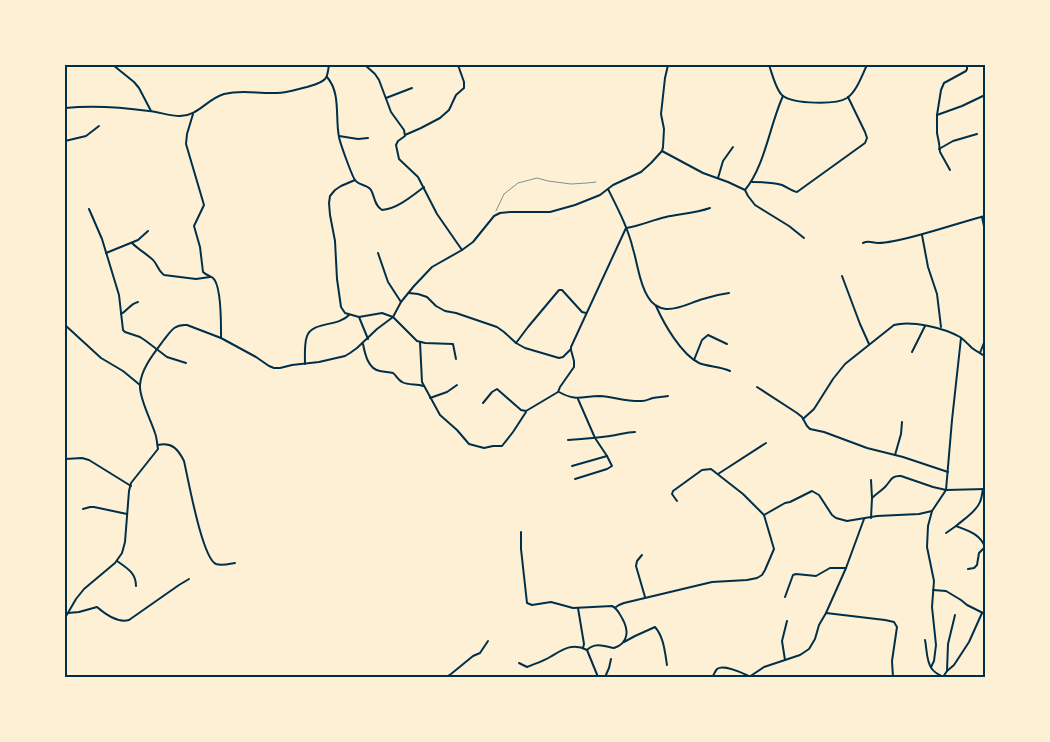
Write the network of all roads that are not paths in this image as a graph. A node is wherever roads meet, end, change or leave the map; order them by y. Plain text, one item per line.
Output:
1 (113, 65) edge
2 (329, 65) edge
3 (365, 65) edge
4 (458, 65) edge
5 (660, 65) edge
6 (668, 65) edge
7 (769, 65) edge
8 (867, 65) edge
9 (966, 65) edge
10 (327, 77) junction
11 (412, 88) dead end
12 (985, 95) edge
13 (782, 96) junction
14 (848, 97) junction
15 (386, 98) junction
16 (65, 108) edge
17 (151, 111) junction
18 (193, 114) junction
19 (937, 116) junction
20 (99, 126) dead end
21 (977, 134) dead end
22 (405, 135) junction
23 (339, 136) junction
24 (368, 138) dead end
25 (65, 141) edge
26 (733, 147) dead end
27 (939, 149) junction
28 (662, 151) junction
29 (950, 170) dead end
30 (718, 178) junction
31 (355, 180) junction
32 (752, 182) junction
33 (424, 187) junction
34 (608, 189) junction
35 (745, 190) junction
36 (710, 208) dead end
37 (89, 209) dead end
38 (984, 216) edge
39 (626, 228) junction
40 (148, 231) dead end
41 (985, 231) edge
42 (922, 235) junction
43 (804, 238) dead end
44 (132, 242) junction
45 (863, 243) dead end
46 (462, 250) junction
47 (106, 253) junction
48 (378, 253) dead end
49 (842, 276) dead end
50 (210, 277) junction
51 (409, 293) junction
52 (730, 293) dead end
53 (138, 302) dead end
54 (401, 302) junction
55 (656, 306) junction
56 (586, 313) junction
57 (121, 314) junction
58 (349, 315) junction
59 (359, 317) junction
60 (393, 317) junction
61 (65, 325) edge
62 (925, 326) junction
63 (941, 328) junction
64 (221, 338) junction
65 (961, 338) junction
66 (368, 339) junction
67 (985, 340) edge
68 (420, 342) junction
69 (516, 343) junction
70 (363, 344) junction
71 (728, 344) dead end
72 (869, 344) junction
73 (157, 349) junction
74 (571, 349) junction
75 (912, 352) dead end
76 (980, 353) junction
77 (985, 356) edge
78 (456, 359) dead end
79 (694, 360) junction
80 (186, 364) dead end
81 (305, 364) junction
82 (730, 371) dead end
83 (457, 385) dead end
84 (140, 386) junction
85 (424, 386) junction
86 (757, 387) dead end
87 (558, 392) junction
88 (668, 396) dead end
89 (430, 398) junction
90 (578, 399) junction
91 (483, 403) dead end
92 (526, 411) junction
93 (803, 419) junction
94 (902, 422) dead end
95 (635, 432) dead end
96 (595, 438) junction
97 (568, 440) dead end
98 (766, 443) dead end
99 (158, 446) junction
100 (895, 455) junction
101 (607, 456) junction
102 (65, 459) edge
103 (572, 466) dead end
104 (948, 472) junction
105 (718, 474) junction
106 (575, 479) dead end
107 (872, 480) dead end
108 (130, 486) junction
109 (984, 489) edge
110 (946, 490) junction
111 (872, 498) junction
112 (677, 501) dead end
113 (83, 509) dead end
114 (932, 511) junction
115 (127, 514) junction
116 (764, 515) junction
117 (870, 518) junction
118 (864, 519) junction
119 (956, 526) junction
120 (522, 532) dead end
121 (946, 533) dead end
122 (642, 555) dead end
123 (116, 561) junction
124 (235, 563) dead end
125 (846, 568) junction
126 (968, 569) dead end
127 (189, 579) dead end
128 (136, 586) dead end
129 (933, 590) junction
130 (785, 597) dead end
131 (646, 598) junction
132 (578, 608) junction
133 (616, 608) junction
134 (68, 613) junction
135 (826, 613) junction
136 (982, 613) junction
137 (985, 614) edge
138 (955, 615) dead end
139 (65, 618) edge
140 (787, 621) dead end
141 (925, 640) dead end
142 (488, 641) dead end
143 (622, 642) junction
144 (584, 648) junction
145 (587, 650) junction
146 (610, 659) dead end
147 (785, 660) junction
148 (519, 663) dead end
149 (667, 665) dead end
150 (931, 667) junction
151 (947, 671) junction
152 (985, 675) edge
153 (713, 676) edge
154 (446, 677) edge
155 (598, 677) edge
156 (604, 677) edge
157 (749, 677) edge
158 (893, 677) edge
159 (943, 677) edge
160 (981, 677) edge

1 - 17 street
2 - 10 street
3 - 15 street
4 - 22 street
5 - 6 street
6 - 28 street
7 - 13 street
8 - 14 street
9 - 19 street
10 - 18 street
10 - 23 street
11 - 15 street
12 - 19 street
13 - 14 street
13 - 32 street
14 - 32 street
15 - 22 street
16 - 17 street
17 - 18 street
18 - 50 street
19 - 27 street
20 - 25 street
21 - 27 street
22 - 33 street
23 - 24 street
23 - 31 street
26 - 30 street
27 - 29 street
28 - 30 street
28 - 34 street
30 - 35 street
31 - 33 street
31 - 58 street
32 - 35 street
33 - 46 street
34 - 39 street
34 - 46 street
35 - 43 street
36 - 39 street
37 - 47 street
38 - 41 street
38 - 42 street
39 - 55 street
39 - 56 street
40 - 44 street
42 - 45 street
42 - 63 street
44 - 47 street
44 - 50 street
46 - 51 street
47 - 57 street
48 - 54 street
49 - 72 street
50 - 64 street
51 - 54 street
51 - 69 street
52 - 55 street
53 - 57 street
54 - 60 street
55 - 79 street
56 - 69 street
56 - 74 street
57 - 73 street
58 - 59 street
58 - 81 street
59 - 60 street
59 - 66 street
60 - 66 street
60 - 68 street
61 - 84 street
62 - 63 street
62 - 72 street
62 - 75 street
63 - 65 street
64 - 73 street
64 - 81 street
65 - 76 street
65 - 104 street
66 - 70 street
67 - 76 street
68 - 78 street
68 - 85 street
69 - 74 street
70 - 81 street
70 - 85 street
71 - 79 street
72 - 93 street
73 - 80 street
73 - 84 street
74 - 87 street
76 - 77 street
79 - 82 street
83 - 89 street
84 - 99 street
85 - 89 street
86 - 93 street
87 - 90 street
87 - 92 street
88 - 90 street
89 - 92 street
90 - 96 street
91 - 92 street
93 - 100 street
94 - 100 street
95 - 96 street
96 - 97 street
96 - 101 street
98 - 105 street
99 - 108 street
99 - 124 street
100 - 104 street
101 - 103 street
101 - 106 street
102 - 108 street
104 - 110 street
105 - 112 street
105 - 116 street
107 - 111 street
108 - 115 street
109 - 110 street
109 - 119 street
110 - 111 street
110 - 114 street
111 - 117 street
113 - 115 street
114 - 117 street
114 - 129 street
115 - 123 street
116 - 118 street
116 - 131 street
117 - 118 street
118 - 125 street
119 - 121 street
119 - 126 street
120 - 132 street
122 - 131 street
123 - 128 street
123 - 134 street
125 - 130 street
125 - 135 street
127 - 134 street
129 - 136 street
129 - 150 street
131 - 133 street
132 - 133 street
132 - 144 street
133 - 143 street
134 - 139 street
135 - 147 street
135 - 158 street
136 - 137 street
136 - 151 street
138 - 151 street
140 - 147 street
141 - 150 street
142 - 154 street
143 - 145 street
143 - 149 street
144 - 145 street
144 - 148 street
145 - 155 street
146 - 156 street
147 - 157 street
150 - 159 street
151 - 159 street
152 - 160 street
153 - 157 street

